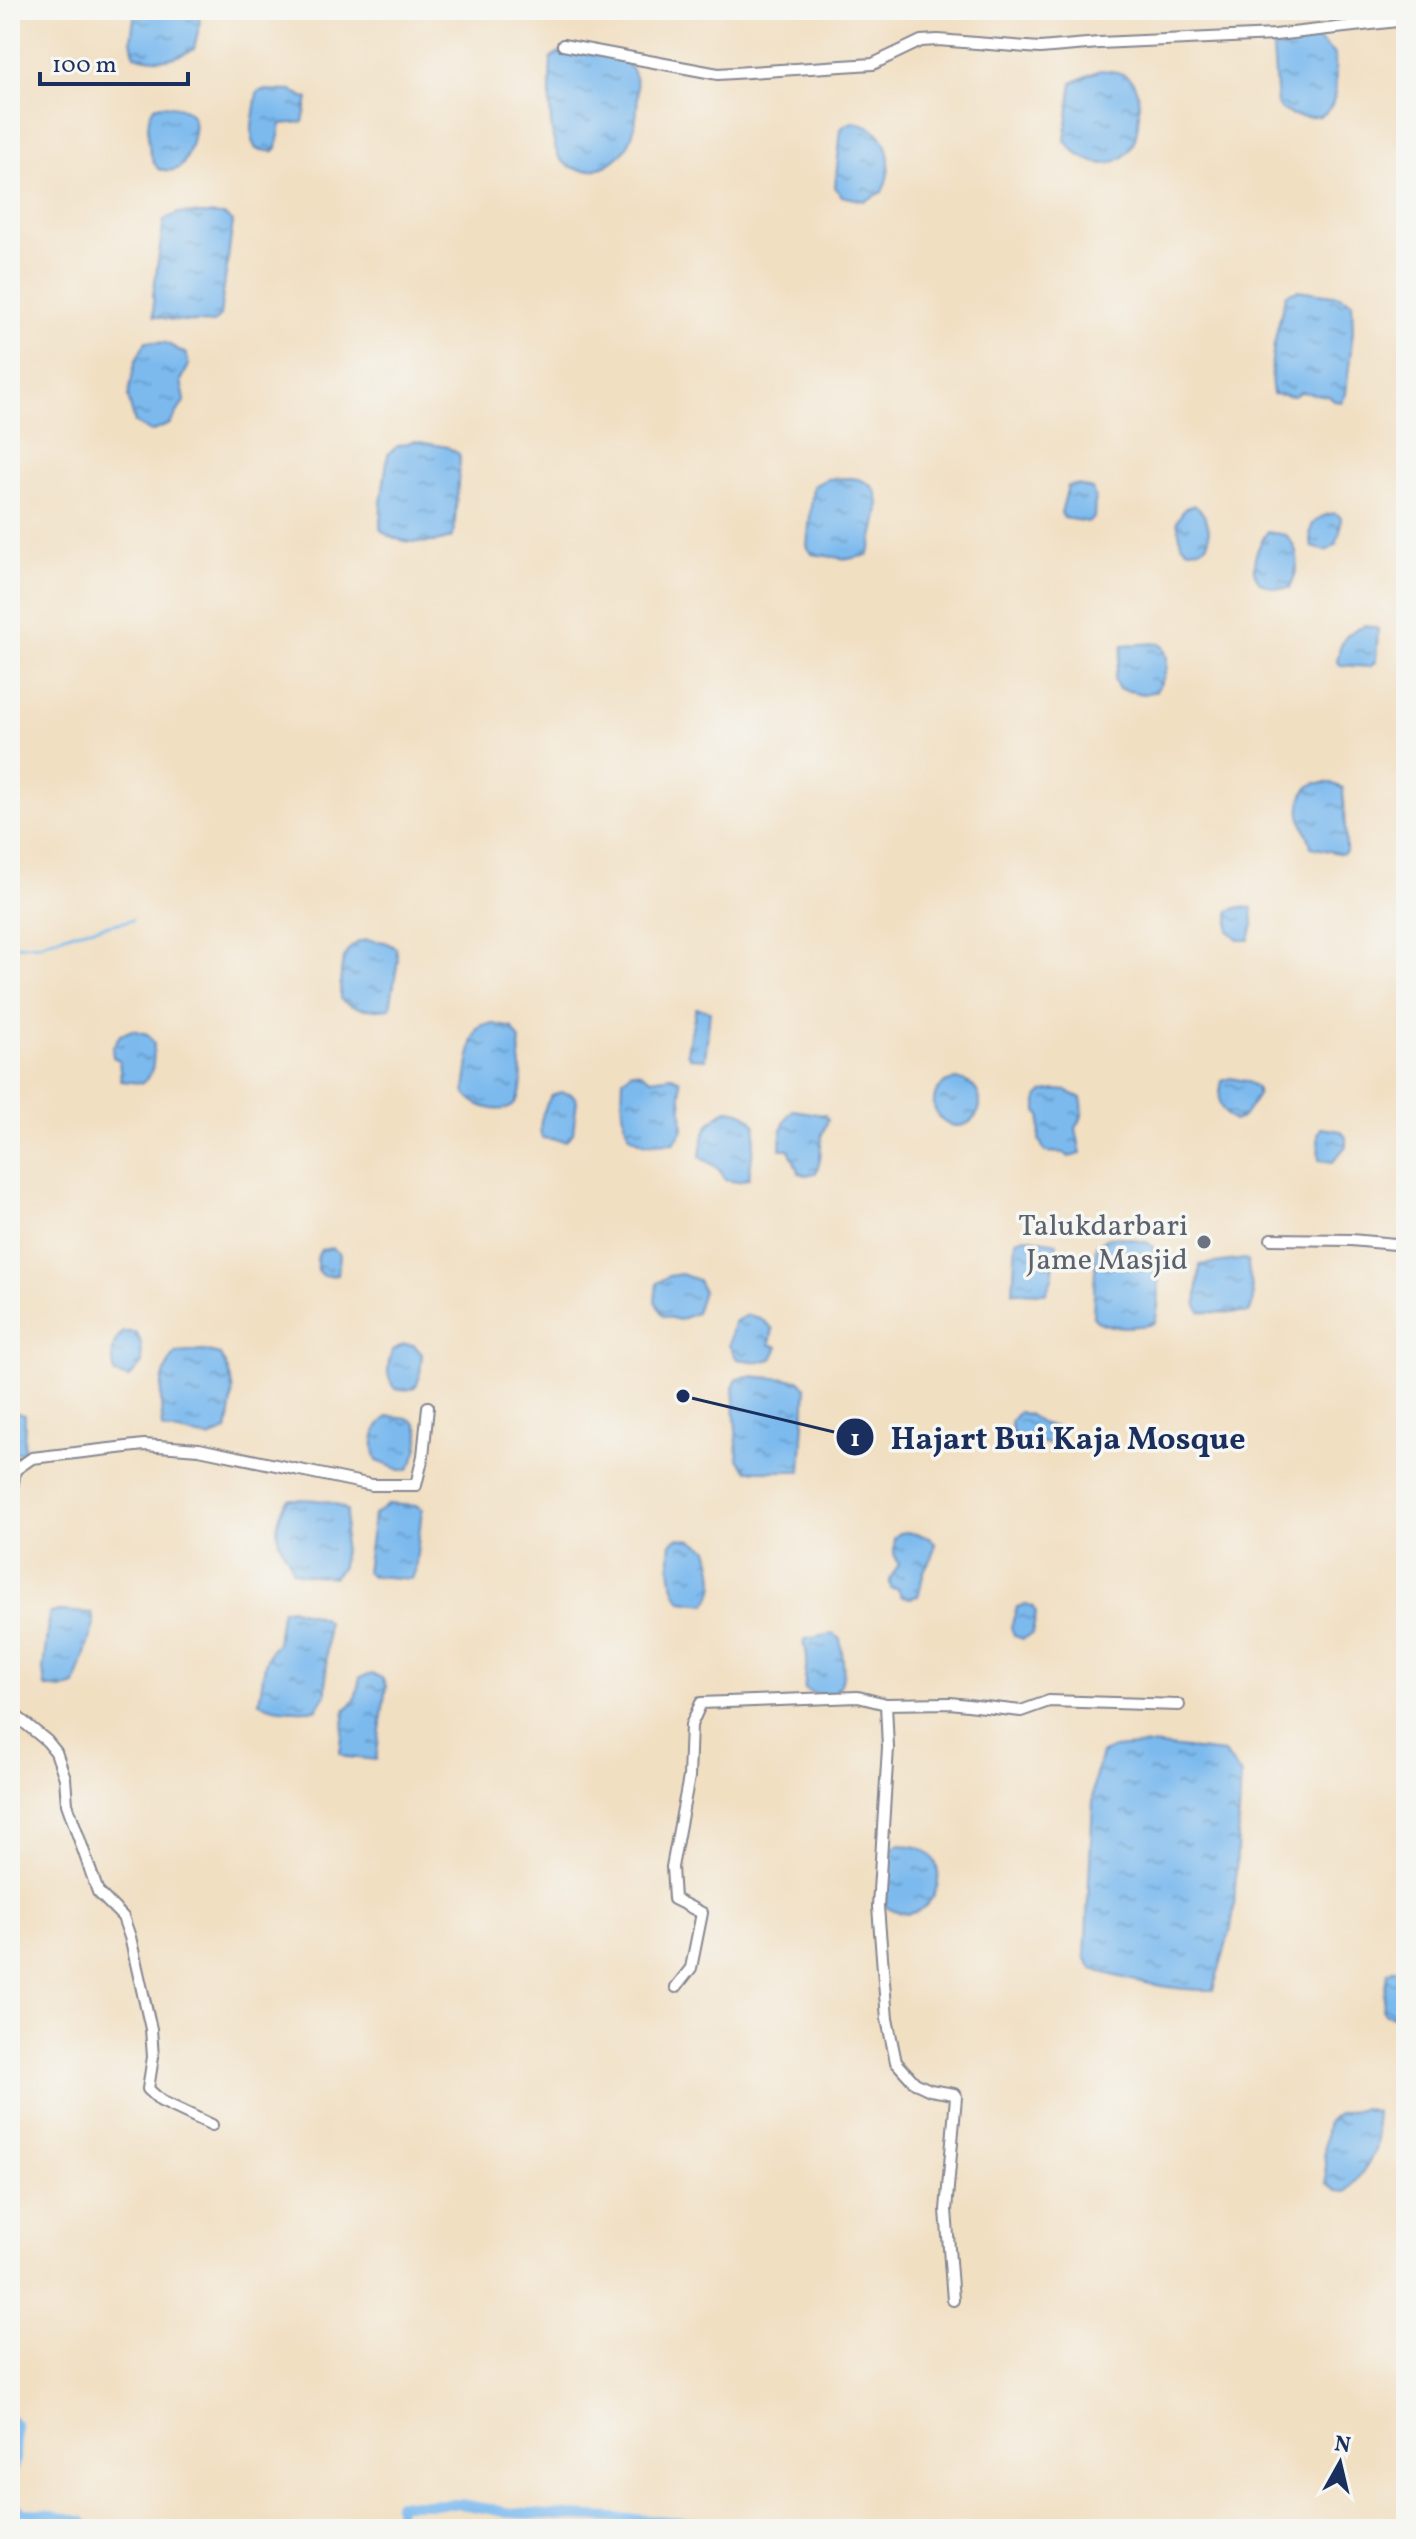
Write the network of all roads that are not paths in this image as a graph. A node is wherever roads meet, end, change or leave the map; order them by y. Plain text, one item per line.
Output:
1 (1406, 20) edge
2 (563, 45) dead end
3 (1271, 1239) dead end
4 (1406, 1245) edge
5 (428, 1407) dead end
6 (10, 1502) edge
7 (886, 1704) junction
8 (1179, 1705) dead end
9 (10, 1711) edge
10 (676, 1987) dead end
11 (212, 2125) dead end
12 (953, 2300) dead end

1 - 2 street
3 - 4 street
5 - 6 street
7 - 8 street
7 - 10 street
7 - 12 street
9 - 11 street

